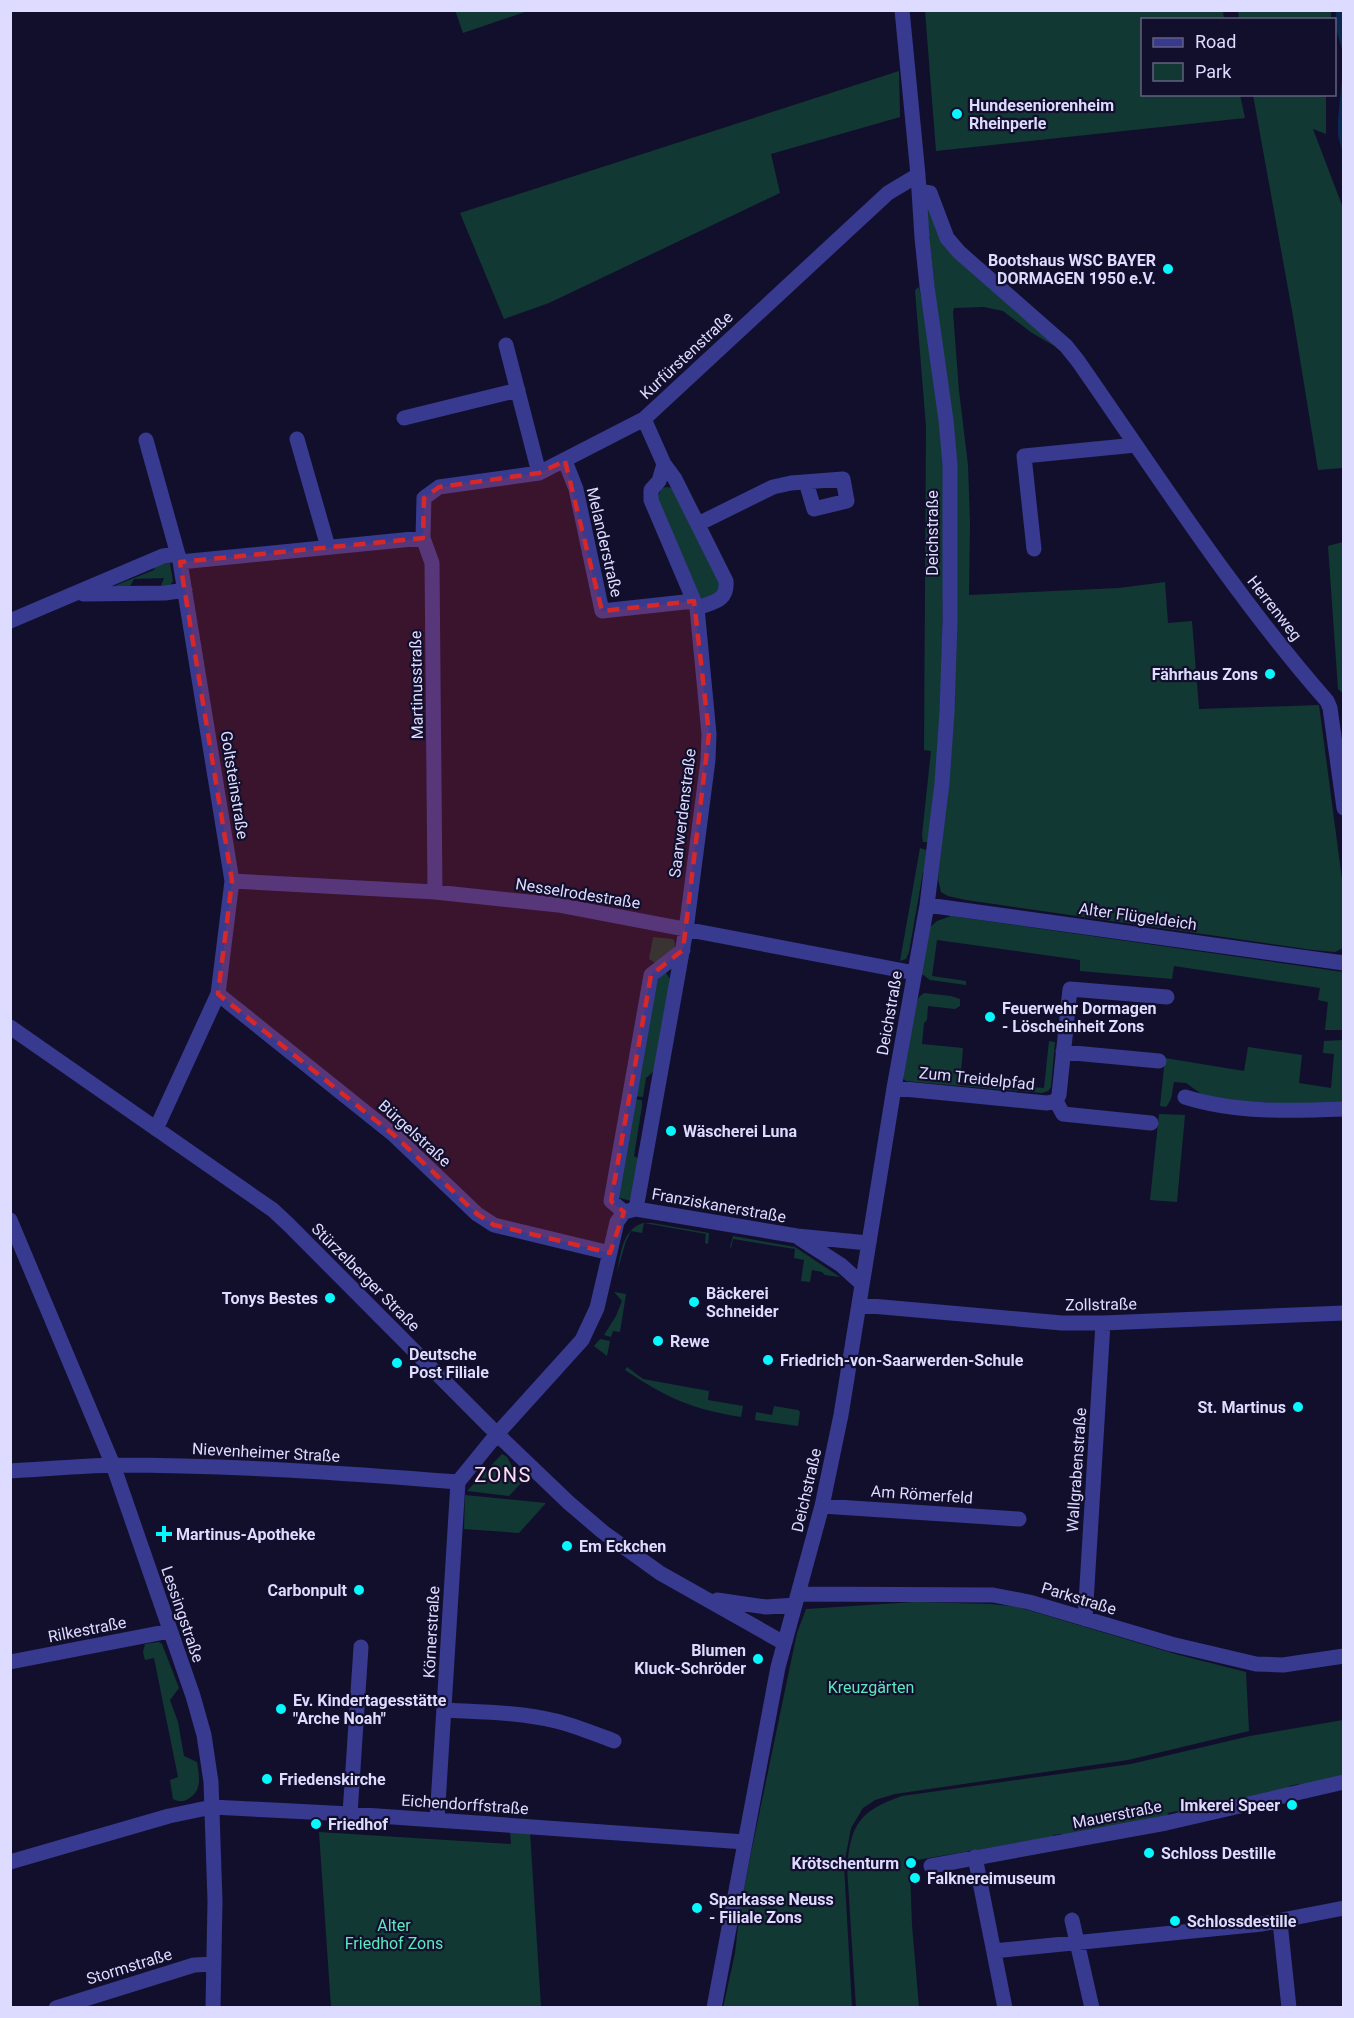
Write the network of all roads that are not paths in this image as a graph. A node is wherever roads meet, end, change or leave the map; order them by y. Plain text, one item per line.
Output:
1 (902, 10) edge
2 (918, 175) junction
3 (919, 191) junction
4 (506, 345) dead end
5 (518, 390) junction
6 (404, 418) dead end
7 (644, 419) junction
8 (297, 439) dead end
9 (146, 440) dead end
10 (1136, 445) junction
11 (565, 461) junction
12 (664, 464) junction
13 (539, 473) junction
14 (806, 482) dead end
15 (439, 487) joint
16 (698, 524) junction
17 (423, 538) junction
18 (328, 547) junction
19 (1034, 549) dead end
20 (179, 558) junction
21 (185, 590) junction
22 (77, 594) junction
23 (695, 604) junction
24 (10, 621) edge
25 (1337, 706) edge
26 (1344, 808) edge
27 (232, 881) junction
28 (435, 892) junction
29 (927, 904) junction
30 (686, 930) junction
31 (683, 950) junction
32 (1344, 963) edge
33 (915, 973) junction
34 (218, 994) junction
35 (1167, 997) dead end
36 (10, 1027) edge
37 (1064, 1052) junction
38 (1159, 1061) dead end
39 (894, 1088) junction
40 (1185, 1097) dead end
41 (1056, 1101) junction
42 (1344, 1109) edge
43 (1151, 1123) dead end
44 (156, 1129) junction
45 (630, 1211) junction
46 (10, 1220) edge
47 (797, 1236) junction
48 (868, 1243) junction
49 (610, 1253) junction
50 (862, 1284) junction
51 (860, 1305) junction
52 (1344, 1313) edge
53 (1103, 1323) junction
54 (497, 1434) junction
55 (113, 1466) junction
56 (10, 1472) edge
57 (458, 1482) junction
58 (822, 1506) junction
59 (1019, 1519) dead end
60 (706, 1598) junction
61 (797, 1599) junction
62 (1085, 1619) junction
63 (170, 1631) junction
64 (784, 1643) junction
65 (361, 1647) dead end
66 (1344, 1656) edge
67 (10, 1662) edge
68 (444, 1710) junction
69 (614, 1741) dead end
70 (1344, 1782) edge
71 (212, 1807) junction
72 (350, 1814) junction
73 (437, 1820) junction
74 (746, 1842) junction
75 (975, 1857) junction
76 (10, 1862) edge
77 (931, 1866) dead end
78 (1344, 1908) edge
79 (1072, 1920) dead end
80 (1280, 1922) junction
81 (1078, 1941) junction
82 (994, 1951) junction
83 (214, 1964) junction
84 (56, 2007) edge
85 (213, 2007) edge
86 (714, 2007) edge
87 (1005, 2007) edge
88 (1092, 2007) edge
89 (1289, 2007) edge

1 - 2 street, Deichstraße
2 - 3 street, Deichstraße
2 - 7 street, Kurfürstenstraße
3 - 10 street, Herrenweg
3 - 29 street, Deichstraße
4 - 5 street
5 - 6 street
5 - 13 street
7 - 11 street, Kurfürstenstraße
7 - 12 street
8 - 18 street
9 - 20 street, Goltsteinstraße
10 - 19 street
10 - 25 street, Herrenweg
11 - 13 street, Kurfürstenstraße
11 - 23 street, Melanderstraße
12 - 16 street
12 - 23 street, Saarwerdenstraße
13 - 15 street, Kurfürstenstraße
14 - 16 street
15 - 17 street, Martinusstraße
16 - 23 street
17 - 18 street
17 - 28 street, Martinusstraße
18 - 20 street
20 - 21 street, Goltsteinstraße
20 - 22 street
21 - 22 street
21 - 27 street, Goltsteinstraße
22 - 24 street
23 - 30 street, Saarwerdenstraße
25 - 26 street, Herrenweg
27 - 28 street, Nesselrodestraße
27 - 34 street, Goltsteinstraße
28 - 30 street, Nesselrodestraße
29 - 32 street, Alter Flügeldeich
29 - 33 street, Deichstraße
30 - 31 street, Saarwerdenstraße
30 - 33 street, Nesselrodestraße
31 - 45 street, Saarwerdenstraße
31 - 45 street
33 - 39 street, Deichstraße
34 - 44 street, Goltsteinstraße
34 - 49 street, Bürgelstraße
35 - 37 street, Zum Treidelpfad
36 - 44 street, Stürzelberger Straße
37 - 38 street
37 - 41 street, Zum Treidelpfad
39 - 41 street, Zum Treidelpfad
39 - 48 street, Deichstraße
40 - 42 street
41 - 43 street, Zum Treidelpfad
44 - 54 street, Stürzelberger Straße
45 - 47 street, Franziskanerstraße
45 - 49 street, Saarwerdenstraße
46 - 55 street, Lessingstraße
47 - 48 street, Franziskanerstraße
47 - 50 street, Franziskanerstraße
48 - 50 street, Deichstraße
49 - 54 street, Saarwerdenstraße
50 - 51 street, Deichstraße
51 - 53 street, Zollstraße
51 - 58 street, Deichstraße
52 - 53 street, Zollstraße
53 - 62 street, Wallgrabenstraße
54 - 57 street
54 - 60 street, Stürzelberger Straße
55 - 56 street, Nievenheimer Straße
55 - 57 street, Nievenheimer Straße
55 - 63 street, Lessingstraße
57 - 68 street, Körnerstraße
58 - 59 street, Am Römerfeld
58 - 61 street, Deichstraße
60 - 61 street, Stürzelberger Straße
60 - 64 street, Stürzelberger Straße
61 - 62 street, Parkstraße
61 - 64 street, Deichstraße
62 - 66 street, Parkstraße
63 - 67 street, Rilkestraße
63 - 71 street, Lessingstraße
64 - 74 street, Deichstraße
65 - 72 street
68 - 69 street
68 - 73 street, Körnerstraße
70 - 75 street, Mauerstraße
71 - 72 street, Eichendorffstraße
71 - 76 street, Eichendorffstraße
71 - 83 street, Lessingstraße
72 - 73 street, Eichendorffstraße
73 - 74 street, Eichendorffstraße
74 - 86 street, Deichstraße
75 - 77 street, Mauerstraße
75 - 82 street
78 - 80 street
79 - 81 street
80 - 81 street
80 - 89 street
81 - 82 street
81 - 88 street
82 - 87 street
83 - 84 street, Stormstraße
83 - 85 street, Lessingstraße

